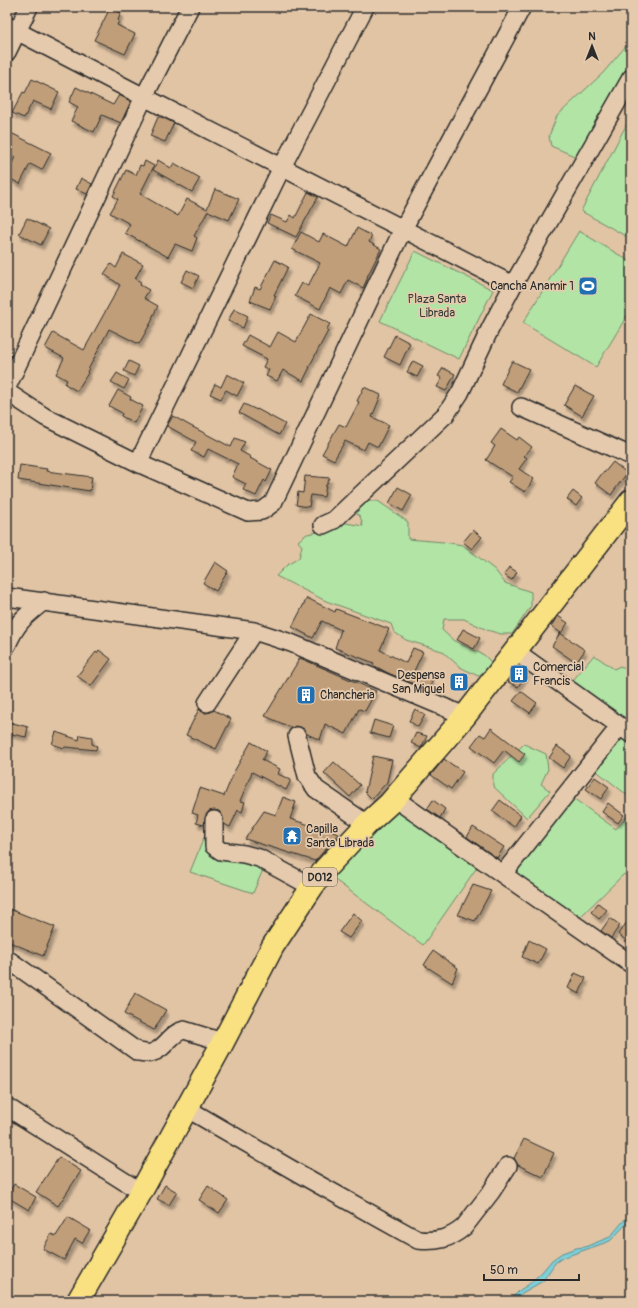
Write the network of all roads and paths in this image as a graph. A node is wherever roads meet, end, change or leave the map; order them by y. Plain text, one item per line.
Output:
1 (29, 7) edge
2 (190, 7) edge
3 (365, 7) edge
4 (522, 7) edge
5 (12, 29) edge
6 (7, 52) edge
7 (631, 78) edge
8 (144, 97) junction
9 (282, 167) junction
10 (403, 229) junction
11 (514, 285) junction
12 (7, 387) edge
13 (7, 392) edge
14 (521, 407) dead end
15 (631, 456) edge
16 (138, 463) junction
17 (631, 500) edge
18 (323, 525) dead end
19 (7, 597) edge
20 (44, 601) junction
21 (254, 631) junction
22 (7, 645) edge
23 (515, 651) junction
24 (207, 704) dead end
25 (464, 716) junction
26 (625, 730) edge
27 (297, 736) dead end
28 (394, 798) junction
29 (214, 820) dead end
30 (367, 824) junction
31 (503, 874) junction
32 (312, 887) junction
33 (10, 961) dead end
34 (631, 964) edge
35 (223, 1042) junction
36 (7, 1107) edge
37 (186, 1108) junction
38 (508, 1166) dead end
39 (141, 1192) junction
40 (78, 1301) edge

1 - 5 street
2 - 8 street
3 - 9 street
4 - 10 street
5 - 6 street
5 - 8 street
7 - 11 street
8 - 9 street
8 - 12 street
9 - 10 street
9 - 16 street
10 - 11 street
10 - 16 street
11 - 18 street
13 - 16 street
14 - 15 street
17 - 23 main road, D012
19 - 20 street
20 - 21 street
20 - 22 street
21 - 24 street
21 - 25 street
23 - 25 main road, D012
23 - 26 street
25 - 28 main road, D012
26 - 31 street
27 - 30 street
28 - 30 main road, D012
28 - 31 street
29 - 32 street
30 - 32 main road, D012
31 - 34 street
32 - 35 main road, D012
33 - 35 street
35 - 37 main road, D012
36 - 39 street
37 - 38 street
37 - 39 main road, D012
39 - 40 main road, D012

